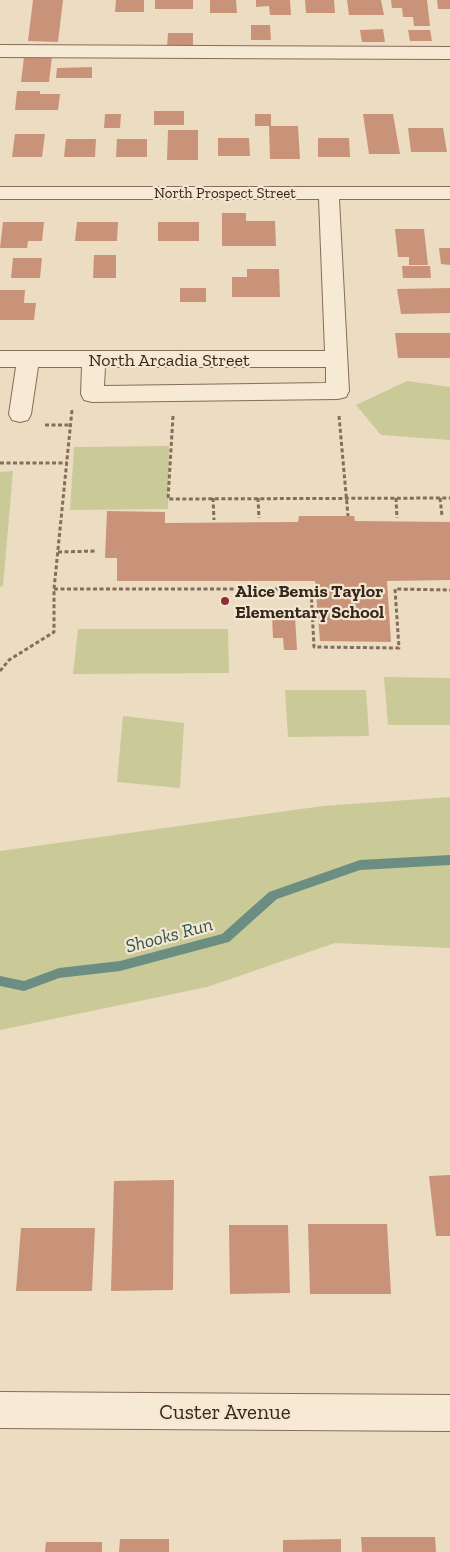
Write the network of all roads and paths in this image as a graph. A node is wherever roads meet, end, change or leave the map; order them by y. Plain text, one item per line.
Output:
1 (0, 51) edge
2 (450, 53) edge
3 (450, 192) edge
4 (0, 193) edge
5 (330, 193) junction
6 (0, 359) edge
7 (28, 359) junction
8 (338, 359) junction
9 (94, 360) junction
10 (73, 407) dead end
11 (173, 409) dead end
12 (339, 410) dead end
13 (20, 414) dead end
14 (71, 425) junction
15 (41, 426) dead end
16 (0, 463) edge
17 (68, 463) junction
18 (213, 498) junction
19 (258, 498) junction
20 (346, 498) junction
21 (396, 498) junction
22 (440, 498) junction
23 (450, 498) edge
24 (348, 516) dead end
25 (442, 516) dead end
26 (258, 518) dead end
27 (396, 518) dead end
28 (214, 520) dead end
29 (97, 551) dead end
30 (58, 552) junction
31 (54, 589) junction
32 (450, 590) edge
33 (0, 671) edge
34 (0, 1410) edge
35 (450, 1413) edge

1 - 2 street
3 - 5 street, North Prospect Street
4 - 5 street, North Prospect Street
5 - 8 street
6 - 7 street, North Arcadia Street
7 - 9 street, North Arcadia Street
7 - 13 street
8 - 9 street, North Arcadia Street
8 - 9 street
10 - 14 path
11 - 18 path
12 - 20 path
14 - 15 path
14 - 17 path
16 - 17 path
17 - 30 path
18 - 19 path
18 - 28 path
19 - 20 path
19 - 26 path
20 - 21 path
20 - 24 path
21 - 22 path
21 - 27 path
22 - 23 path
22 - 25 path
29 - 30 path
30 - 31 path
31 - 32 path
31 - 33 path
34 - 35 street, Custer Avenue

